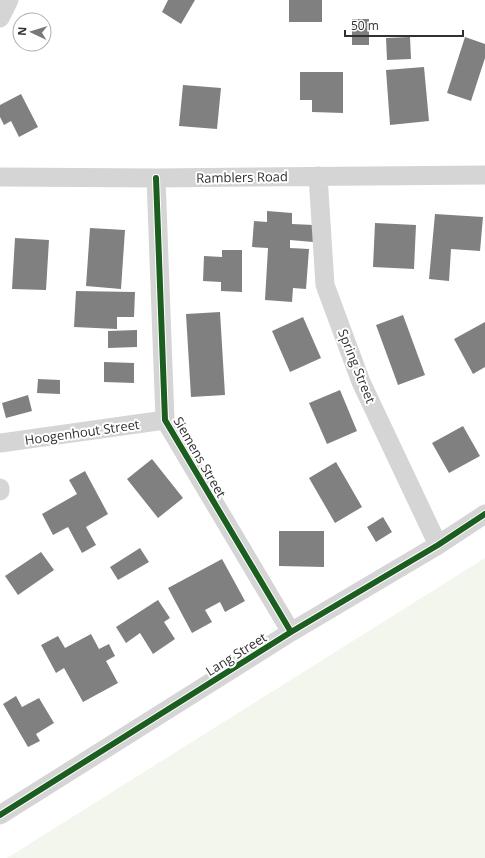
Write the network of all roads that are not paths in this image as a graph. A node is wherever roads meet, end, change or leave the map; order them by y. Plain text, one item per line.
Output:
1 (9, 0) edge
2 (0, 18) edge
3 (485, 175) edge
4 (318, 176) junction
5 (0, 177) edge
6 (156, 178) junction
7 (165, 420) junction
8 (0, 443) edge
9 (485, 514) edge
10 (438, 545) junction
11 (291, 632) junction
12 (0, 815) edge

1 - 2 street
3 - 4 street, Ramblers Road
4 - 6 street, Ramblers Road
4 - 10 street, Spring Street
5 - 6 street, Ramblers Road
6 - 7 street, Siemens Street
7 - 8 street, Hoogenhout Street
7 - 11 street, Siemens Street
9 - 10 street, Lang Street
10 - 11 street, Lang Street
11 - 12 street, Lang Street

